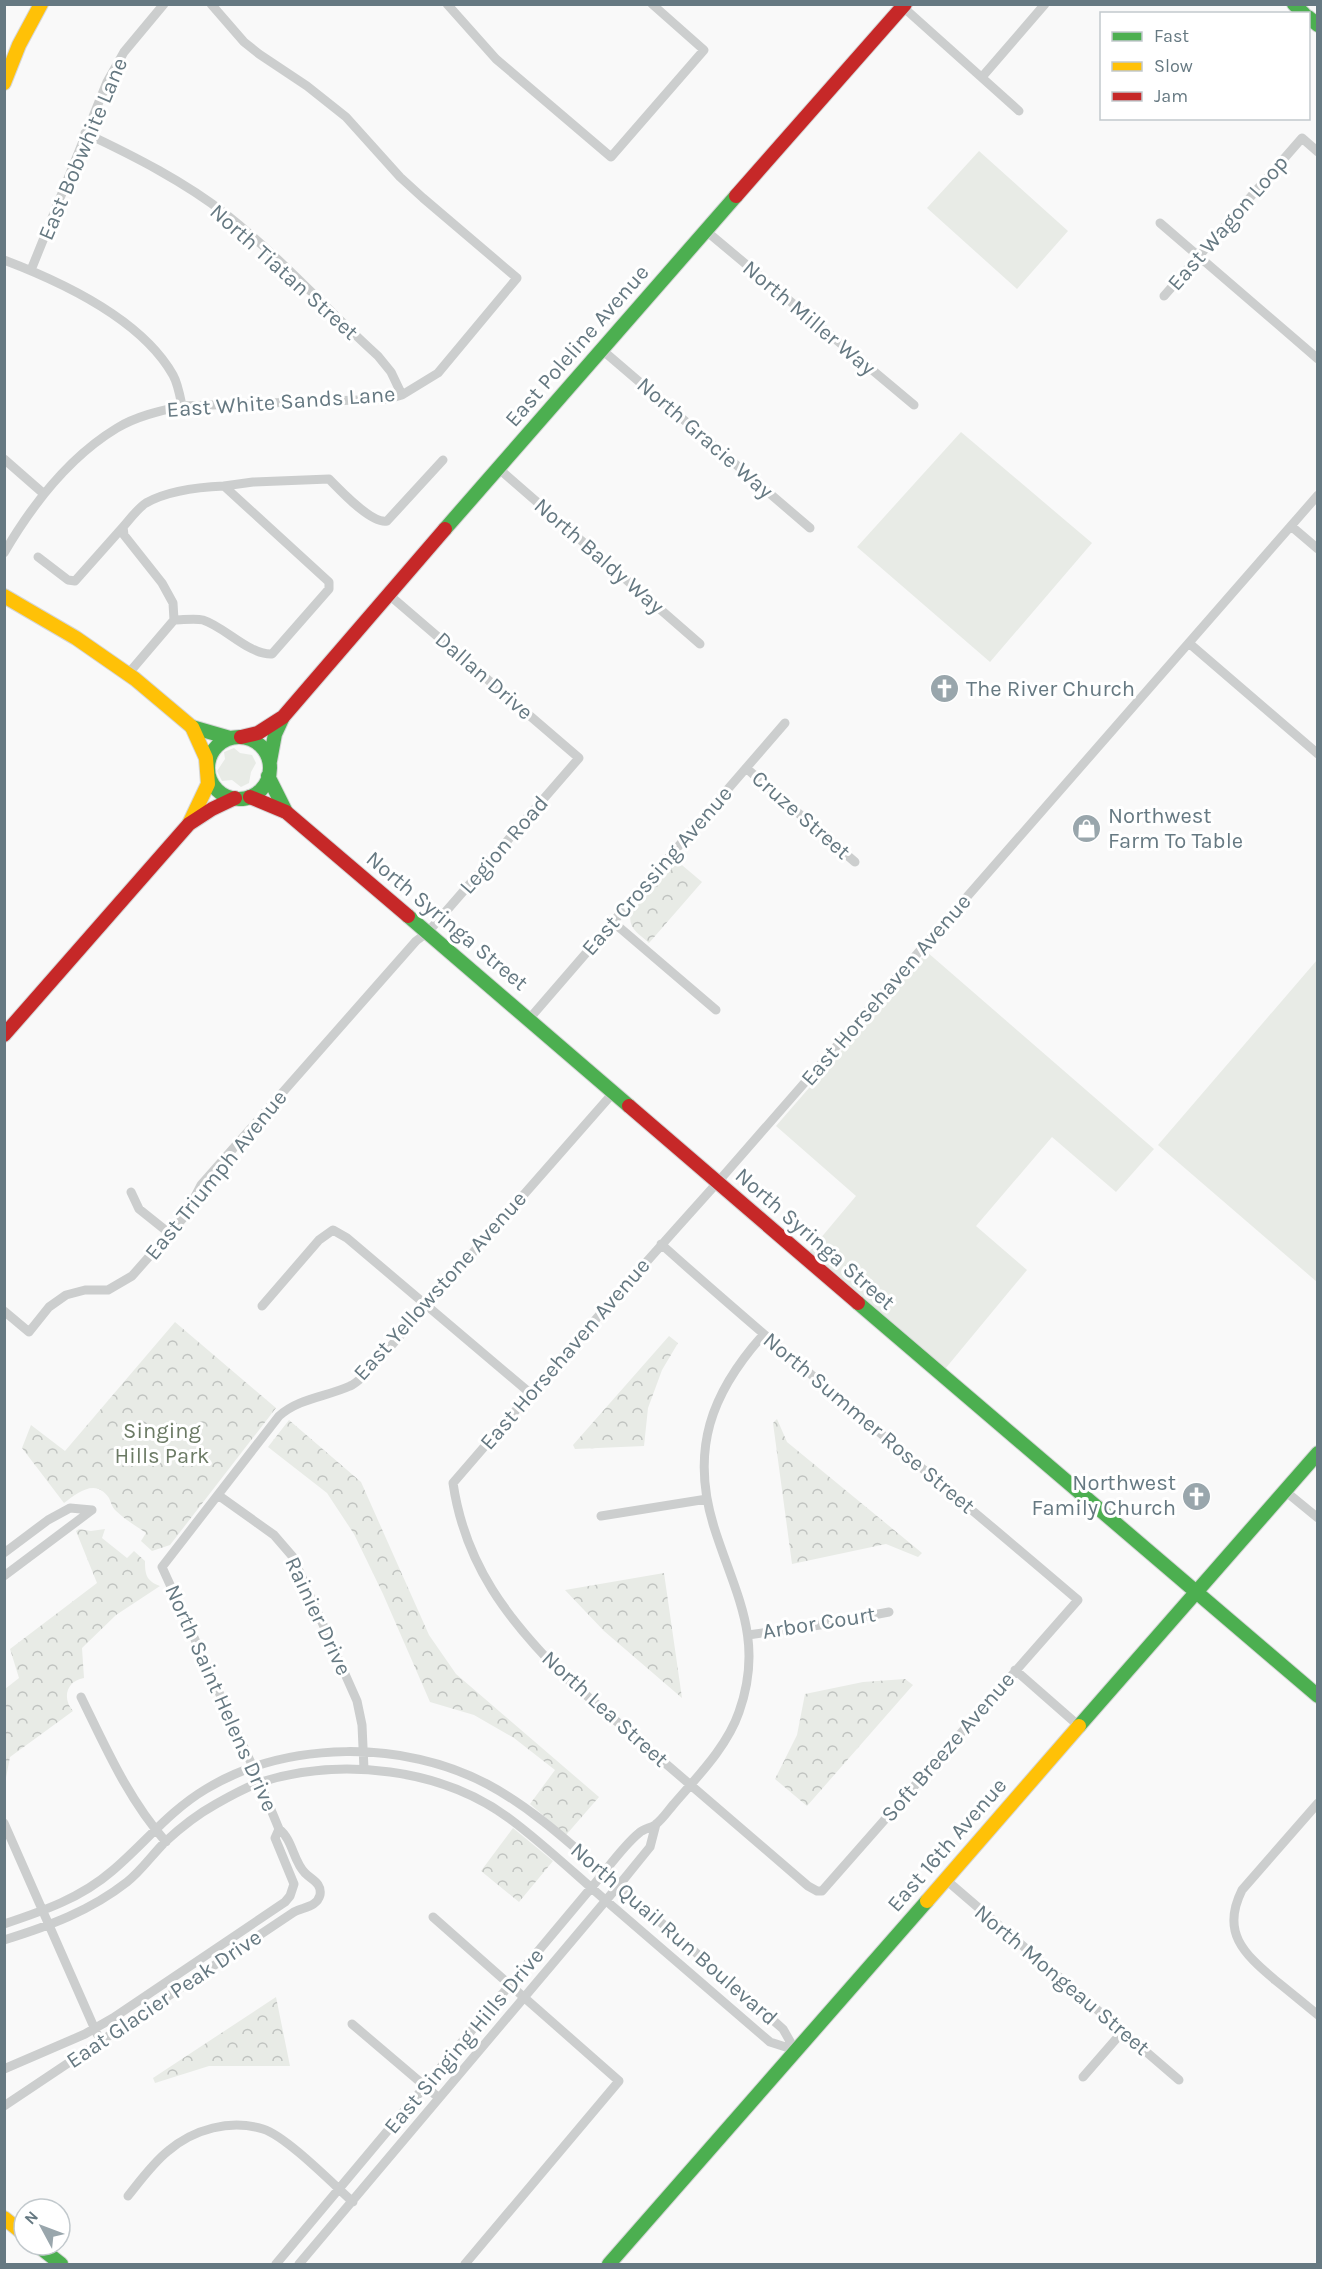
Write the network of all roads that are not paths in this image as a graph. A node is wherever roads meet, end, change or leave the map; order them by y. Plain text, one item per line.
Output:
1 (41, 4) edge
2 (164, 4) edge
3 (211, 4) edge
4 (447, 4) edge
5 (652, 4) edge
6 (1044, 4) edge
7 (904, 6) edge
8 (982, 77) junction
9 (4, 82) edge
10 (1019, 111) dead end
11 (85, 133) junction
12 (1317, 152) edge
13 (1160, 223) dead end
14 (705, 230) junction
15 (1199, 256) junction
16 (4, 260) edge
17 (32, 270) junction
18 (1164, 296) dead end
19 (602, 349) junction
20 (1317, 358) edge
21 (402, 395) junction
22 (914, 405) dead end
23 (182, 406) junction
24 (4, 459) edge
25 (443, 460) dead end
26 (498, 468) junction
27 (224, 486) junction
28 (44, 494) junction
29 (1317, 495) edge
30 (1291, 526) junction
31 (123, 527) junction
32 (810, 528) dead end
33 (1317, 549) edge
34 (4, 553) edge
35 (38, 557) dead end
36 (388, 594) junction
37 (4, 596) edge
38 (174, 620) junction
39 (700, 644) dead end
40 (1190, 644) junction
41 (128, 674) junction
42 (283, 717) junction
43 (785, 723) dead end
44 (192, 727) junction
45 (236, 737) junction
46 (1317, 754) edge
47 (579, 758) joint
48 (746, 768) junction
49 (208, 771) junction
50 (269, 771) junction
51 (250, 797) junction
52 (235, 798) junction
53 (286, 812) junction
54 (189, 824) junction
55 (855, 862) dead end
56 (613, 922) junction
57 (428, 933) junction
58 (716, 1010) dead end
59 (530, 1018) junction
60 (4, 1035) edge
61 (613, 1093) junction
62 (717, 1183) junction
63 (131, 1192) dead end
64 (169, 1233) junction
65 (661, 1244) junction
66 (427, 1305) junction
67 (262, 1306) dead end
68 (4, 1311) edge
69 (763, 1335) junction
70 (530, 1393) junction
71 (1317, 1453) edge
72 (453, 1483) joint
73 (1285, 1491) junction
74 (218, 1495) junction
75 (707, 1499) junction
76 (601, 1516) dead end
77 (1317, 1518) edge
78 (4, 1553) edge
79 (162, 1567) joint
80 (4, 1576) edge
81 (1196, 1594) junction
82 (1077, 1600) joint
83 (889, 1612) dead end
84 (748, 1635) junction
85 (1015, 1670) junction
86 (1317, 1696) edge
87 (81, 1697) dead end
88 (1079, 1726) junction
89 (363, 1753) junction
90 (254, 1768) junction
91 (364, 1769) junction
92 (260, 1783) junction
93 (690, 1785) junction
94 (1317, 1803) edge
95 (4, 1823) edge
96 (656, 1824) junction
97 (154, 1829) junction
98 (279, 1829) junction
99 (166, 1842) junction
100 (604, 1873) junction
101 (945, 1879) junction
102 (618, 1886) junction
103 (591, 1888) junction
104 (293, 1890) joint
105 (817, 1891) joint
106 (320, 1893) joint
107 (606, 1901) junction
108 (44, 1911) junction
109 (433, 1917) dead end
110 (4, 1924) edge
111 (50, 1925) junction
112 (4, 1940) edge
113 (510, 1985) junction
114 (524, 1998) junction
115 (1317, 2016) edge
116 (352, 2025) dead end
117 (95, 2029) junction
118 (1123, 2031) junction
119 (100, 2041) junction
120 (795, 2050) junction
121 (4, 2069) edge
122 (1083, 2077) dead end
123 (1179, 2080) dead end
124 (426, 2087) junction
125 (439, 2098) junction
126 (4, 2106) edge
127 (339, 2190) junction
128 (128, 2196) dead end
129 (353, 2202) junction
130 (276, 2265) edge
131 (299, 2265) edge
132 (465, 2265) edge
133 (609, 2265) edge

1 - 9 street
2 - 11 street, East Bobwhite Lane
3 - 21 street, East White Sands Lane
4 - 5 street
6 - 8 street
7 - 8 street
7 - 14 street, East Poleline Avenue
8 - 10 street
11 - 17 street, East Bobwhite Lane
11 - 21 street, North Tiatan Street
12 - 15 street, East Wagon Loop
13 - 15 street
14 - 19 street, East Poleline Avenue
14 - 22 street, North Miller Way
15 - 18 street, East Wagon Loop
15 - 20 street
16 - 17 street
17 - 23 street
19 - 26 street, East Poleline Avenue
19 - 32 street, North Gracie Way
21 - 23 street, East White Sands Lane
23 - 28 street, East White Sands Lane
24 - 28 street
25 - 27 street
26 - 36 street, East Poleline Avenue
26 - 39 street, North Baldy Way
27 - 31 street
27 - 38 street
28 - 34 street, East White Sands Lane
29 - 30 street, East Horsehaven Avenue
30 - 33 street
30 - 40 street, East Horsehaven Avenue
31 - 35 street
31 - 38 street
36 - 42 street, East Poleline Avenue
36 - 47 street, Dallan Drive
37 - 41 street
38 - 41 street
40 - 46 street
40 - 62 street, East Horsehaven Avenue
41 - 44 street
42 - 45 street, East Poleline Avenue
42 - 50 street, East Poleline Avenue
43 - 48 street, East Crossing Avenue
44 - 45 street
44 - 49 street
45 - 49 street
45 - 50 street
47 - 57 street, Legion Road
48 - 55 street, Cruze Street
48 - 56 street, East Crossing Avenue
49 - 52 street
49 - 54 street
50 - 51 street
50 - 53 street, North Syringa Street
51 - 52 street
51 - 53 street, North Syringa Street
52 - 54 street
53 - 57 street, North Syringa Street
54 - 60 street
56 - 58 street
56 - 59 street, East Crossing Avenue
57 - 59 street, North Syringa Street
57 - 64 street, East Triumph Avenue
59 - 61 street, North Syringa Street
61 - 62 street, North Syringa Street
61 - 66 street, East Yellowstone Avenue
62 - 65 street, East Horsehaven Avenue
62 - 81 street, North Syringa Street
63 - 64 street
64 - 68 street, East Triumph Avenue
65 - 69 street, North Summer Rose Street
65 - 70 street, East Horsehaven Avenue
66 - 67 street
66 - 70 street
66 - 74 street, East Yellowstone Avenue
69 - 75 street, East Singing Hills Drive
69 - 82 street, North Summer Rose Street
70 - 72 street, East Horsehaven Avenue
71 - 73 street, East 16th Avenue
72 - 93 street, North Lea Street
73 - 77 street
73 - 81 street, East 16th Avenue
74 - 79 street, East Yellowstone Avenue
74 - 89 street, Rainier Drive
75 - 76 street
75 - 84 street, East Singing Hills Drive
78 - 80 street
79 - 90 street, North Saint Helens Drive
81 - 86 street, North Syringa Street
81 - 88 street, East 16th Avenue
82 - 85 street, Soft Breeze Avenue
83 - 84 street, Arbor Court
84 - 93 street, East Singing Hills Drive
85 - 88 street
85 - 105 street, Soft Breeze Avenue
87 - 97 street
88 - 101 street, East 16th Avenue
89 - 90 street, North Quail Run Boulevard
89 - 91 street, Rainier Drive
89 - 100 street, North Quail Run Boulevard
90 - 92 street, North Saint Helens Drive
90 - 97 street, North Quail Run Boulevard
91 - 92 street, North Quail Run Boulevard
91 - 103 street, North Quail Run Boulevard
92 - 98 street, North Saint Helens Drive
92 - 99 street, North Quail Run Boulevard
93 - 96 street, East Singing Hills Drive
93 - 105 street, North Lea Street
94 - 115 street
95 - 108 street
96 - 100 street, East Singing Hills Drive
96 - 102 street, East Singing Hills Drive
97 - 99 street
97 - 108 street, North Quail Run Boulevard
98 - 104 street, North Saint Helens Drive
98 - 106 street, North Saint Helens Drive
99 - 111 street, North Quail Run Boulevard
100 - 102 street, North Quail Run Boulevard
100 - 103 street, East Singing Hills Drive
101 - 118 street, North Mongeau Street
101 - 120 street, East 16th Avenue
102 - 107 street, East Singing Hills Drive
102 - 120 street, North Quail Run Boulevard
103 - 107 street, North Quail Run Boulevard
103 - 113 street, East Singing Hills Drive
104 - 117 street, Eaat Glacier Peak Drive
106 - 119 street, Eaat Glacier Peak Drive
107 - 114 street, East Singing Hills Drive
107 - 120 street, North Quail Run Boulevard
108 - 110 street, North Quail Run Boulevard
108 - 111 street
109 - 113 street
111 - 112 street, North Quail Run Boulevard
111 - 117 street
113 - 114 street
113 - 124 street, East Singing Hills Drive
114 - 125 street, East Singing Hills Drive
114 - 132 street
116 - 124 street
117 - 119 street
117 - 121 street, Eaat Glacier Peak Drive
118 - 122 street
118 - 123 street, North Mongeau Street
119 - 126 street, Eaat Glacier Peak Drive
120 - 133 street, East 16th Avenue
124 - 125 street
124 - 127 street, East Singing Hills Drive
125 - 129 street, East Singing Hills Drive
127 - 128 street
127 - 129 street
127 - 130 street, East Singing Hills Drive
129 - 131 street, East Singing Hills Drive

